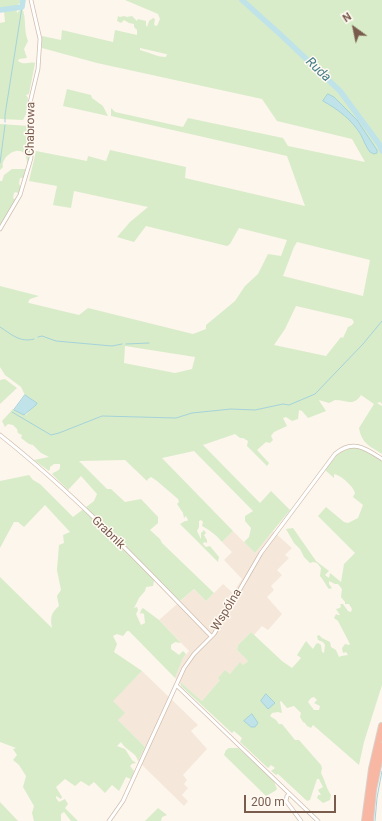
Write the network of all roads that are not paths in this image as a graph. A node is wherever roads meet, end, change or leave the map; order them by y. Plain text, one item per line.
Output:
1 (30, 0) edge
2 (0, 229) edge
3 (0, 435) edge
4 (382, 459) edge
5 (212, 636) junction
6 (176, 685) junction
7 (382, 726) edge
8 (382, 746) edge
9 (289, 794) junction
10 (109, 821) edge
11 (301, 821) edge
12 (318, 821) edge
13 (365, 821) edge
14 (370, 821) edge

1 - 2 street, Chabrowa
3 - 5 street, Grabnik
4 - 5 street, Wspólna
5 - 6 street, Wspólna
6 - 9 street
6 - 10 street, Wspólna
7 - 13 highway
8 - 14 highway
9 - 11 street
9 - 12 street

